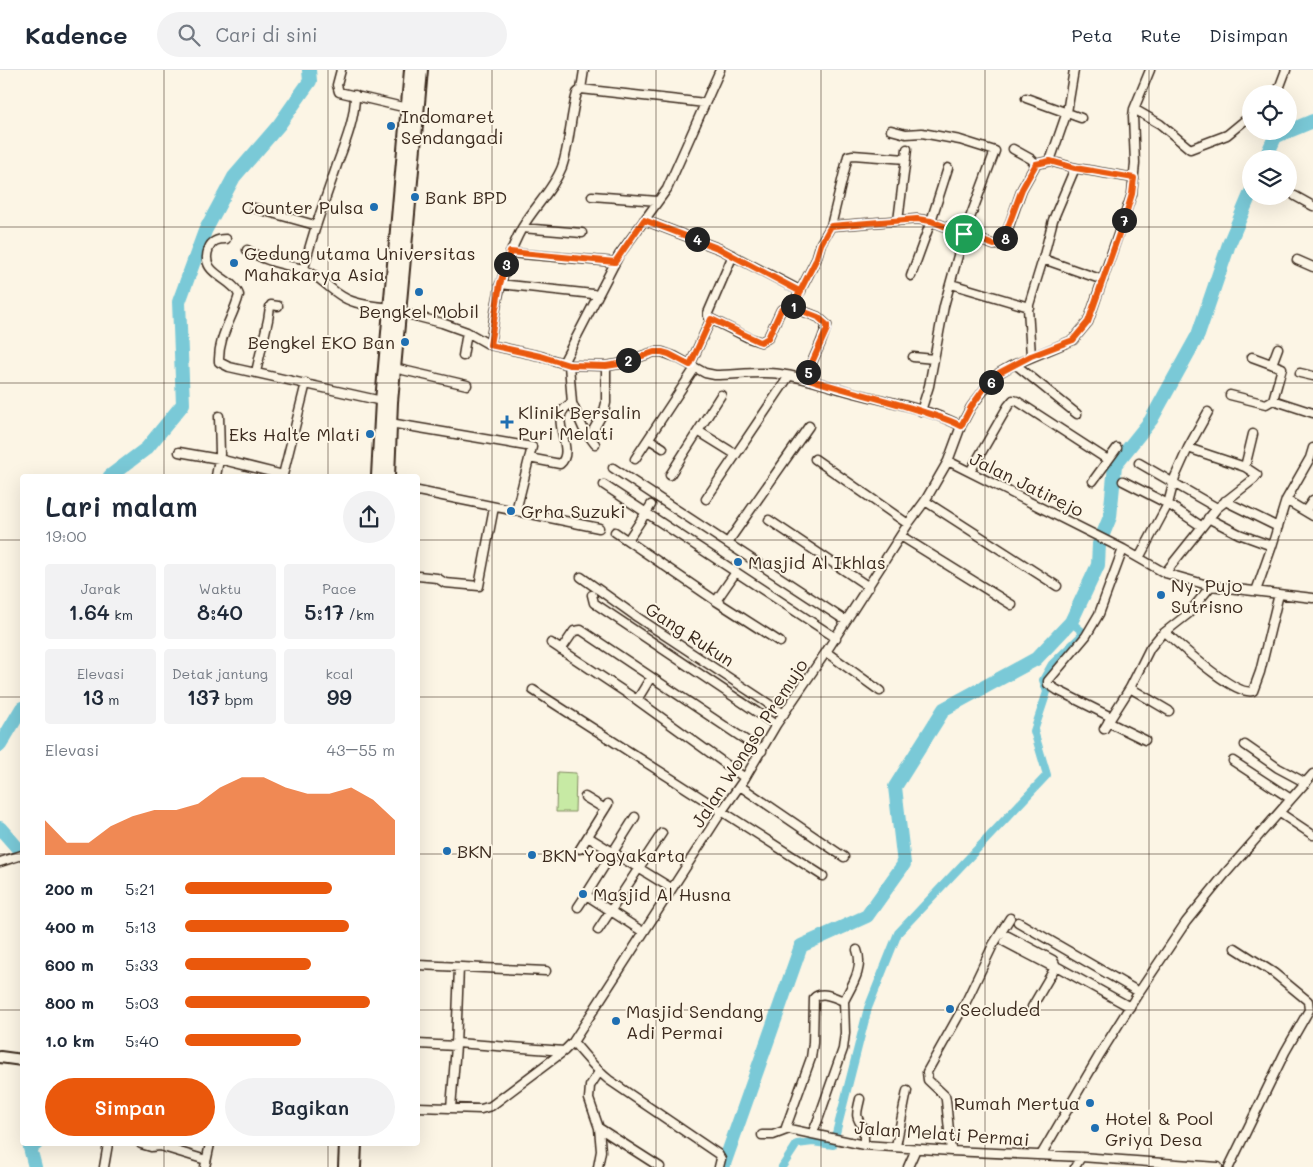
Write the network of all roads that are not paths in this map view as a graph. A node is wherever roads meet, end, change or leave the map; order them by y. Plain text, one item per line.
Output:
1 (341, 70) edge
2 (411, 70) edge
3 (421, 70) edge
4 (584, 70) edge
5 (720, 70) edge
6 (1074, 70) edge
7 (1150, 70) edge
8 (1286, 70) edge
9 (1280, 85) edge
10 (581, 89) junction
11 (355, 95) junction
12 (1026, 98) dead end
13 (704, 103) junction
14 (407, 108) junction
15 (1134, 109) junction
16 (1067, 112) junction
17 (1081, 118) dead end
18 (1242, 123) edge
19 (891, 130) dead end
20 (906, 149) dead end
21 (1014, 149) dead end
22 (906, 159) junction
23 (1050, 161) junction
24 (1036, 164) junction
25 (948, 168) dead end
26 (1075, 168) junction
27 (1134, 178) junction
28 (592, 196) dead end
29 (1297, 197) edge
30 (658, 201) junction
31 (1313, 206) edge
32 (254, 208) dead end
33 (644, 220) junction
34 (898, 221) junction
35 (931, 221) junction
36 (316, 225) junction
37 (831, 226) junction
38 (522, 228) junction
39 (582, 233) dead end
40 (964, 234) junction
41 (226, 239) dead end
42 (247, 250) dead end
43 (510, 252) junction
44 (732, 255) junction
45 (1043, 259) junction
46 (1298, 260) dead end
47 (615, 262) junction
48 (1313, 267) edge
49 (304, 269) junction
50 (911, 276) dead end
51 (1103, 280) junction
52 (500, 284) junction
53 (951, 284) junction
54 (801, 292) junction
55 (593, 294) dead end
56 (278, 306) dead end
57 (792, 307) junction
58 (1029, 307) junction
59 (395, 310) junction
60 (711, 319) junction
61 (467, 332) junction
62 (490, 345) junction
63 (1278, 348) dead end
64 (462, 356) dead end
65 (1031, 356) junction
66 (913, 357) dead end
67 (1252, 357) dead end
68 (934, 359) junction
69 (566, 364) junction
70 (1015, 364) junction
71 (1272, 364) junction
72 (606, 366) junction
73 (692, 366) junction
74 (394, 368) junction
75 (256, 372) junction
76 (1300, 373) dead end
77 (788, 376) junction
78 (1313, 376) edge
79 (805, 378) junction
80 (306, 383) junction
81 (467, 385) dead end
82 (721, 395) dead end
83 (1230, 395) dead end
84 (382, 400) junction
85 (1273, 400) junction
86 (572, 403) junction
87 (921, 411) junction
88 (1208, 412) dead end
89 (1313, 413) edge
90 (1077, 414) dead end
91 (219, 416) dead end
92 (390, 423) junction
93 (809, 426) dead end
94 (961, 426) junction
95 (698, 431) junction
96 (1253, 434) dead end
97 (590, 436) junction
98 (649, 439) junction
99 (595, 444) dead end
100 (663, 448) dead end
101 (1116, 448) dead end
102 (1188, 448) junction
103 (1313, 448) edge
104 (179, 452) dead end
105 (735, 454) junction
106 (529, 458) junction
107 (219, 459) junction
108 (635, 459) dead end
109 (815, 459) dead end
110 (1108, 460) junction
111 (948, 461) junction
112 (1139, 462) dead end
113 (614, 468) dead end
114 (1245, 468) junction
115 (970, 472) junction
116 (216, 474) edge
117 (272, 474) edge
118 (285, 474) edge
119 (378, 474) edge
120 (388, 474) edge
121 (670, 475) dead end
122 (1093, 481) dead end
123 (1124, 481) dead end
124 (1173, 482) junction
125 (604, 485) dead end
126 (420, 491) edge
127 (706, 499) dead end
128 (1286, 500) junction
129 (1313, 500) edge
130 (925, 501) junction
131 (1225, 501) junction
132 (1168, 504) junction
133 (494, 507) junction
134 (649, 508) junction
135 (1217, 508) junction
136 (1306, 510) junction
137 (516, 511) junction
138 (1313, 516) edge
139 (1208, 518) junction
140 (769, 520) dead end
141 (908, 524) junction
142 (1201, 526) junction
143 (1278, 527) junction
144 (599, 528) dead end
145 (615, 532) dead end
146 (901, 536) junction
147 (628, 540) junction
148 (728, 542) junction
149 (1272, 546) junction
150 (1123, 549) junction
151 (1139, 558) junction
152 (736, 572) junction
153 (1165, 573) junction
154 (420, 576) edge
155 (581, 577) dead end
156 (1057, 586) dead end
157 (1211, 586) junction
158 (869, 587) junction
159 (1256, 591) junction
160 (1279, 594) junction
161 (592, 595) dead end
162 (1313, 598) edge
163 (716, 601) junction
164 (1012, 605) dead end
165 (846, 621) junction
166 (1165, 632) junction
167 (836, 638) junction
168 (780, 642) dead end
169 (551, 643) dead end
170 (561, 650) junction
171 (826, 652) junction
172 (651, 677) junction
173 (1130, 688) junction
174 (533, 690) dead end
175 (880, 691) dead end
176 (637, 700) junction
177 (1169, 711) dead end
178 (784, 714) junction
179 (1110, 720) junction
180 (776, 725) junction
181 (1104, 729) dead end
182 (1145, 740) dead end
183 (1245, 745) dead end
184 (762, 751) junction
185 (1233, 761) dead end
186 (1313, 774) edge
187 (745, 778) junction
188 (1306, 782) junction
189 (740, 786) junction
190 (585, 797) dead end
191 (1291, 799) junction
192 (722, 811) junction
193 (1280, 813) junction
194 (635, 817) dead end
195 (662, 834) dead end
196 (1313, 835) edge
197 (588, 837) junction
198 (580, 849) dead end
199 (613, 852) junction
200 (20, 856) edge
201 (844, 857) dead end
202 (3, 862) edge
203 (639, 867) junction
204 (823, 876) dead end
205 (671, 888) junction
206 (586, 895) junction
207 (578, 907) dead end
208 (610, 911) junction
209 (1010, 918) dead end
210 (1018, 922) dead end
211 (598, 930) dead end
212 (643, 932) junction
213 (1235, 948) dead end
214 (857, 950) dead end
215 (420, 965) edge
216 (1056, 966) junction
217 (459, 967) junction
218 (546, 971) dead end
219 (1139, 992) junction
220 (844, 1001) junction
221 (1032, 1007) dead end
222 (1130, 1007) junction
223 (573, 1042) junction
224 (420, 1044) edge
225 (457, 1044) junction
226 (564, 1051) junction
227 (0, 1057) edge
228 (20, 1060) edge
229 (599, 1072) junction
230 (907, 1091) dead end
231 (860, 1099) dead end
232 (420, 1107) edge
233 (451, 1108) junction
234 (599, 1128) junction
235 (785, 1130) junction
236 (812, 1134) junction
237 (762, 1135) dead end
238 (864, 1144) junction
239 (108, 1146) edge
240 (160, 1146) edge
241 (210, 1146) edge
242 (346, 1146) edge
243 (355, 1146) edge
244 (896, 1146) junction
245 (916, 1149) junction
246 (951, 1151) junction
247 (1041, 1155) junction
248 (1081, 1157) junction
249 (205, 1164) edge
250 (1167, 1165) edge
251 (104, 1167) edge
252 (345, 1167) edge
253 (354, 1167) edge
254 (598, 1167) edge
255 (660, 1167) edge
256 (719, 1167) edge
257 (908, 1167) edge
258 (1074, 1167) edge
259 (1215, 1167) edge
260 (1228, 1167) edge

1 - 11 street
2 - 14 highway
3 - 59 highway
4 - 10 street
5 - 13 street
6 - 16 street
7 - 15 street
8 - 9 street
10 - 13 street
10 - 38 street
11 - 14 street
11 - 36 street
12 - 16 street
13 - 30 street
14 - 59 highway
15 - 18 street
15 - 27 street, Jalan Wongso Premujo
16 - 17 street
16 - 23 street
19 - 40 street
20 - 22 street
21 - 24 street
22 - 34 street
22 - 37 street
23 - 24 street
23 - 26 street
24 - 40 street
25 - 35 street
26 - 27 street
26 - 45 street
27 - 51 street, Jalan Wongso Premujo
28 - 30 street
29 - 31 street
30 - 33 street
32 - 36 street
33 - 44 street
33 - 47 street
34 - 35 street
34 - 37 street
35 - 40 street
35 - 50 street
36 - 49 street
37 - 54 street
38 - 39 street
38 - 43 street
40 - 53 street
41 - 75 street
42 - 49 street
43 - 47 street
43 - 52 street
44 - 54 street
44 - 60 street
45 - 51 street
45 - 58 street
46 - 48 street
47 - 69 street
49 - 59 street
51 - 65 street, Jalan Wongso Premujo
52 - 55 street
52 - 62 street
53 - 58 street
53 - 68 street
54 - 57 street
56 - 75 street
57 - 60 street
57 - 79 street
58 - 65 street
59 - 61 street
59 - 74 highway
59 - 84 highway
60 - 73 street
61 - 62 street
61 - 64 street
62 - 69 street
63 - 71 street
65 - 70 street, Jalan Wongso Premujo
66 - 68 street
67 - 71 street
68 - 87 street
69 - 72 street
69 - 86 street
70 - 90 street
70 - 94 street, Jalan Wongso Premujo
71 - 85 street
72 - 73 street
72 - 97 street
73 - 77 street
73 - 98 street
74 - 81 street
74 - 92 highway
75 - 80 street
76 - 78 street
77 - 79 street
77 - 105 street
79 - 87 street
80 - 84 street
80 - 118 street
82 - 95 street
83 - 85 street
84 - 119 highway
85 - 89 street
86 - 97 street
86 - 106 street
87 - 94 street
88 - 102 street
91 - 107 street
92 - 106 street
92 - 120 highway
93 - 148 street
94 - 111 street, Jalan Wongso Premujo
95 - 105 street
95 - 121 street
96 - 114 street
97 - 99 street
98 - 100 street
98 - 108 street
101 - 110 street
102 - 114 street
102 - 124 street
103 - 128 street
104 - 107 street
105 - 127 street
106 - 137 street
107 - 116 street
107 - 117 street
109 - 141 street
110 - 115 street
110 - 122 street
111 - 115 street, Jalan Jatirejo
111 - 130 street, Jalan Wongso Premujo
112 - 124 street
113 - 148 street
114 - 131 street
115 - 150 street, Jalan Jatirejo
123 - 132 street
124 - 132 street
124 - 135 street
125 - 134 street
126 - 133 street
128 - 136 street
128 - 143 street
129 - 136 street
130 - 141 street, Jalan Wongso Premujo
130 - 156 street
131 - 135 street
131 - 143 street
132 - 142 street
132 - 151 street
133 - 137 street
133 - 154 street
134 - 147 street
134 - 152 street
135 - 139 street
136 - 138 street
137 - 144 street
139 - 142 street
139 - 149 street
140 - 158 street
141 - 146 street, Jalan Wongso Premujo
142 - 153 street
143 - 149 street
145 - 147 street
146 - 158 street, Jalan Wongso Premujo
146 - 164 street
147 - 163 street
148 - 165 street
149 - 159 street
150 - 151 street
150 - 179 street
151 - 153 street
152 - 163 street
152 - 167 street
153 - 157 street
155 - 178 street, Gang Rukun
157 - 159 street
157 - 166 street
158 - 165 street, Jalan Wongso Premujo
159 - 160 street
160 - 162 street
160 - 166 street
161 - 180 street
163 - 168 street
165 - 167 street, Jalan Wongso Premujo
166 - 173 street
167 - 171 street, Jalan Wongso Premujo
169 - 170 street
170 - 172 street
170 - 176 street
171 - 175 street
171 - 178 street, Jalan Wongso Premujo
172 - 176 street
172 - 184 street
173 - 177 street
173 - 179 street
174 - 192 street
176 - 187 street
178 - 180 street, Jalan Wongso Premujo
179 - 181 street
179 - 182 street
180 - 184 street, Jalan Wongso Premujo
183 - 188 street
184 - 187 street, Jalan Wongso Premujo
185 - 191 street
186 - 188 street
187 - 189 street, Jalan Wongso Premujo
188 - 191 street
189 - 192 street, Jalan Wongso Premujo
189 - 201 street
190 - 197 street
191 - 193 street
192 - 204 street
192 - 205 street, Jalan Wongso Premujo
193 - 196 street
193 - 219 street
194 - 199 street
195 - 203 street
197 - 198 street
197 - 199 street
199 - 203 street
199 - 206 street
200 - 202 street
203 - 205 street
203 - 208 street
205 - 212 street, Jalan Wongso Premujo
206 - 207 street
206 - 208 street
208 - 211 street
208 - 212 street
209 - 246 street
210 - 219 street
212 - 223 street, Jalan Wongso Premujo
213 - 260 street
214 - 220 street
215 - 217 street
216 - 216 street
216 - 221 street
216 - 222 street
217 - 218 street
217 - 225 street
219 - 222 street
220 - 235 street
220 - 236 street
222 - 247 street
223 - 226 street, Jalan Wongso Premujo
223 - 229 street
224 - 225 street
225 - 226 street
225 - 233 street
226 - 233 street, Jalan Wongso Premujo
227 - 228 main road
229 - 234 street
229 - 256 street
230 - 244 street
231 - 238 street
232 - 233 street, Jalan Wongso Premujo
234 - 254 street
234 - 255 street
235 - 236 street
235 - 237 street
236 - 238 street, Jalan Melati Permai
238 - 244 street, Jalan Melati Permai
239 - 251 street
240 - 249 street
241 - 249 street
242 - 252 highway
243 - 253 highway
244 - 245 street, Jalan Melati Permai
245 - 246 street, Jalan Melati Permai
245 - 257 street
246 - 247 street, Jalan Melati Permai
247 - 248 street, Jalan Melati Permai
248 - 250 street, Jalan Melati Permai
248 - 258 street
250 - 259 street, Jalan Melati Permai

